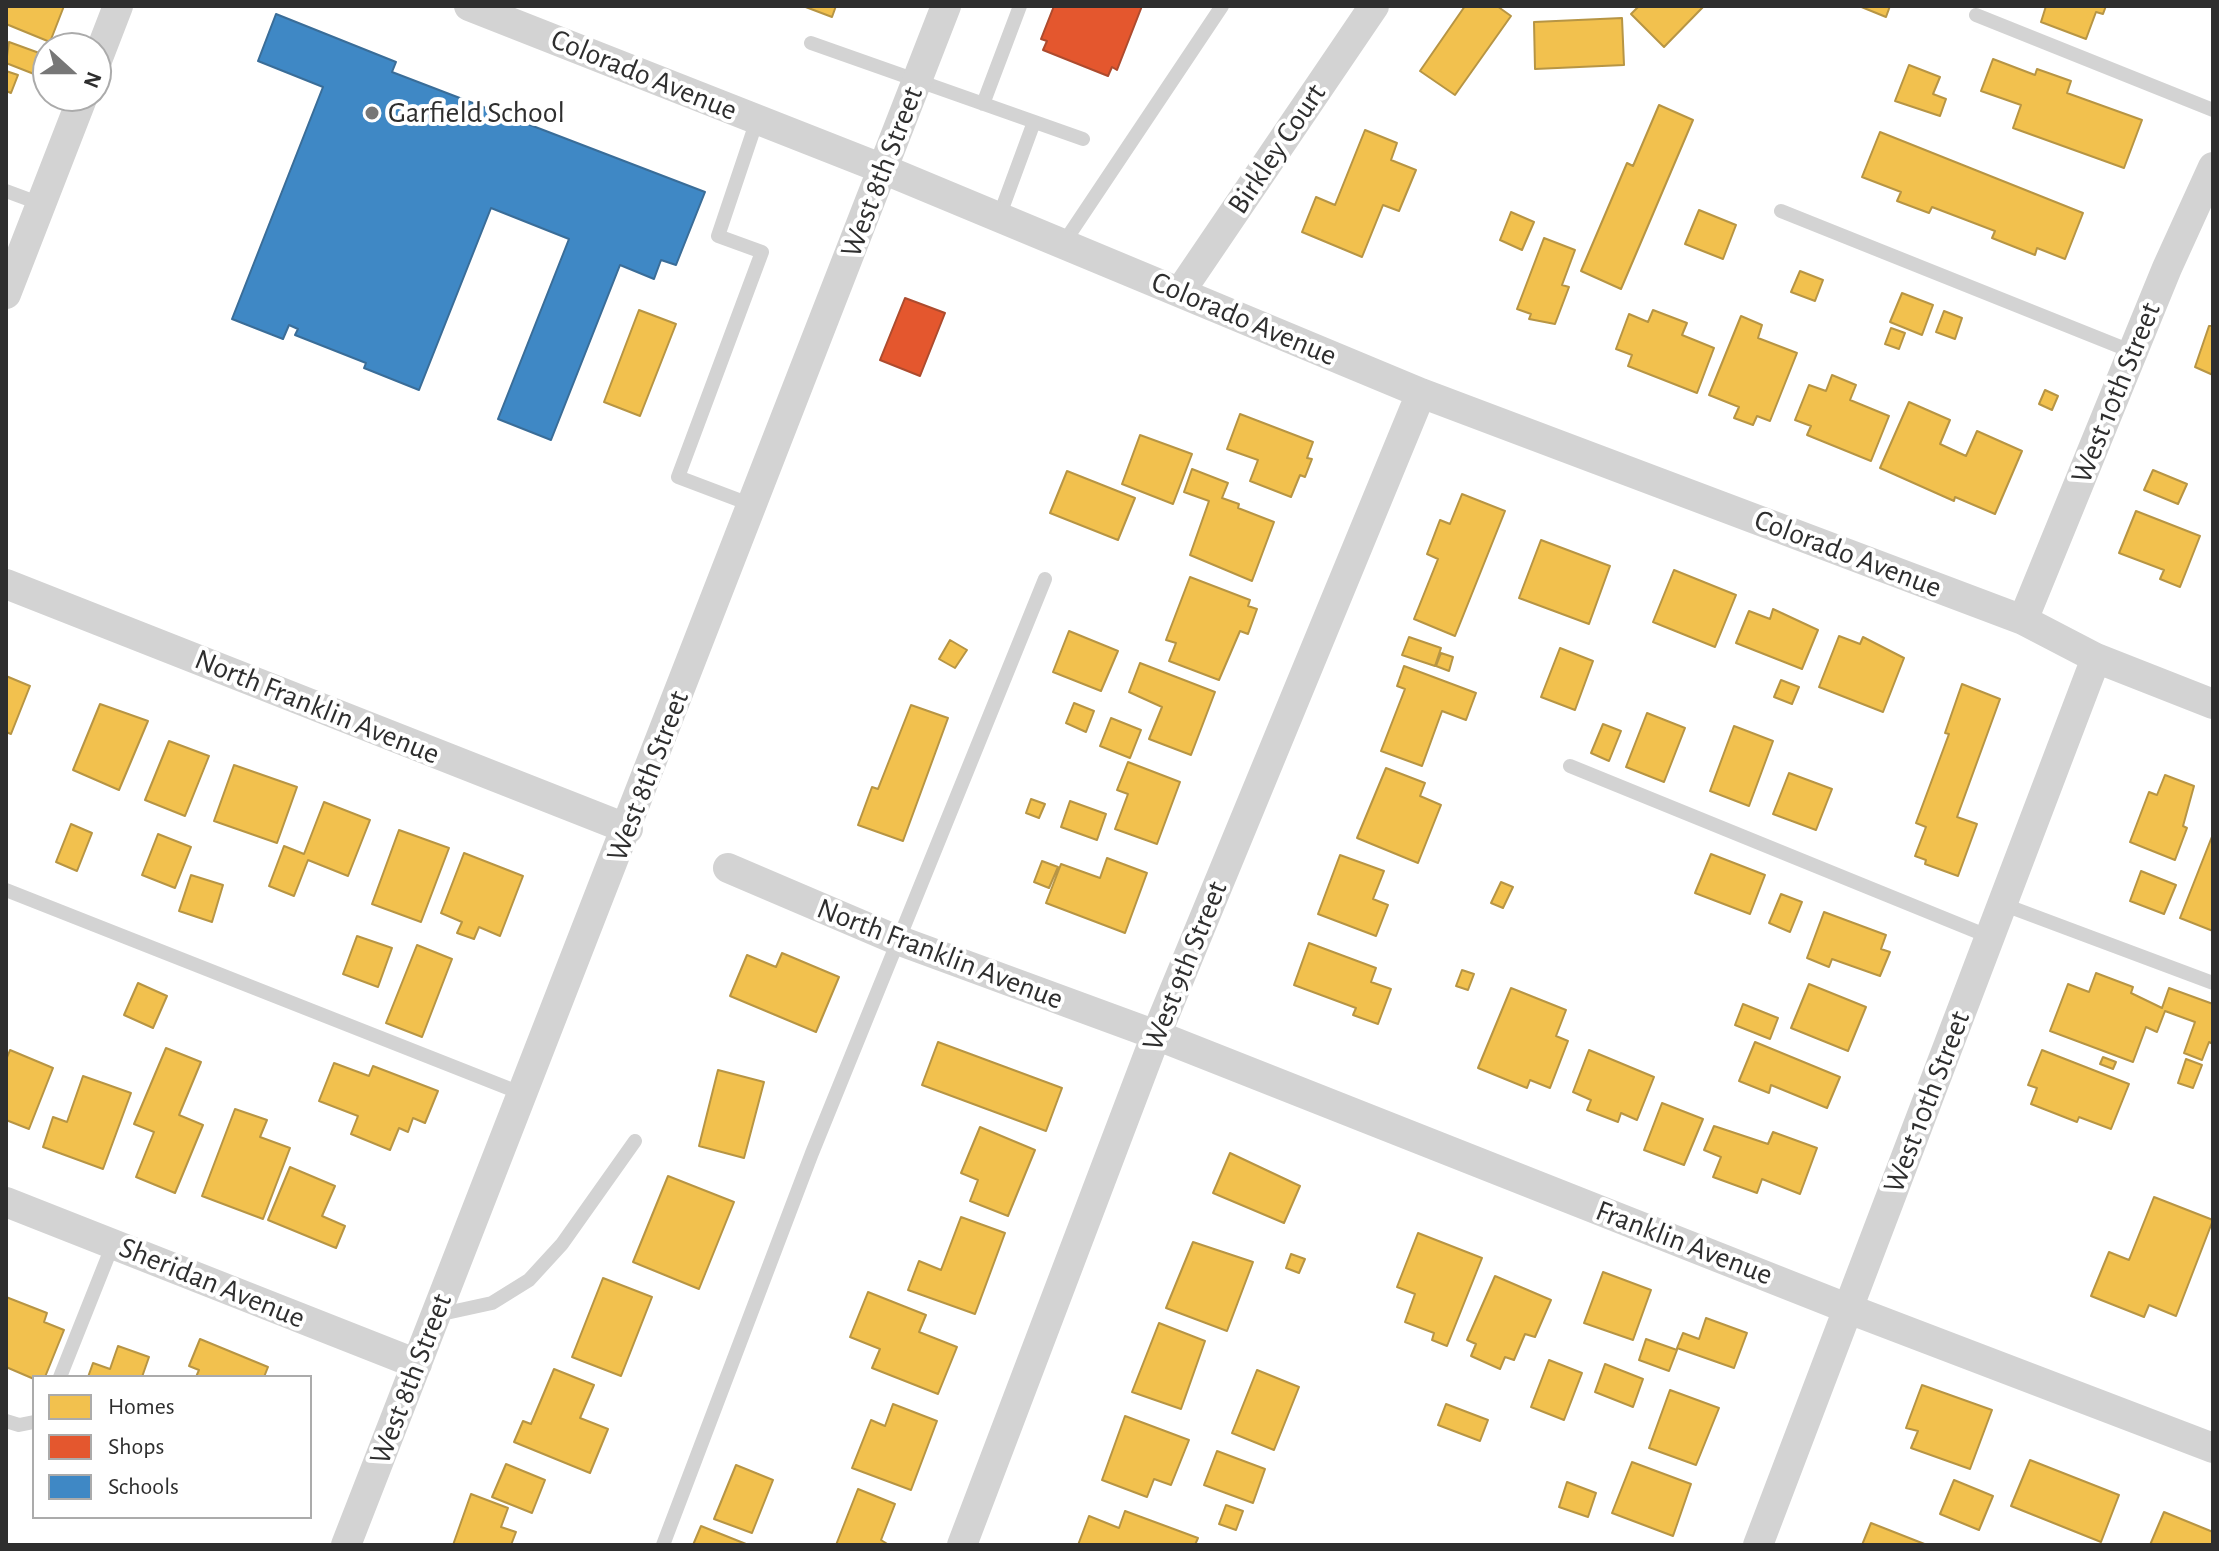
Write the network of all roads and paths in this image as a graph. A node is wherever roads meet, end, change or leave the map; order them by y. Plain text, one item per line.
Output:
1 (118, 6) edge
2 (469, 6) edge
3 (946, 6) edge
4 (1020, 6) edge
5 (1222, 6) edge
6 (1374, 6) edge
7 (1976, 15) dead end
8 (108, 32) edge
9 (811, 43) dead end
10 (917, 80) junction
11 (983, 104) junction
12 (2213, 110) edge
13 (77, 112) edge
14 (757, 120) junction
15 (1034, 122) junction
16 (1083, 139) dead end
17 (2213, 167) edge
18 (883, 169) junction
19 (6, 191) edge
20 (41, 204) junction
21 (1781, 211) dead end
22 (999, 217) junction
23 (1063, 244) junction
24 (1180, 292) junction
25 (6, 294) edge
26 (2133, 352) junction
27 (1421, 393) junction
28 (752, 505) junction
29 (1045, 579) dead end
30 (6, 584) edge
31 (2023, 620) junction
32 (2096, 658) junction
33 (2213, 704) edge
34 (1570, 766) dead end
35 (628, 829) junction
36 (728, 868) dead end
37 (6, 890) edge
38 (2002, 904) junction
39 (1990, 937) junction
40 (897, 940) junction
41 (2213, 983) edge
42 (1156, 1035) junction
43 (523, 1094) junction
44 (635, 1141) dead end
45 (6, 1202) edge
46 (113, 1244) junction
47 (1849, 1309) junction
48 (437, 1315) junction
49 (417, 1364) junction
50 (61, 1375) edge
51 (6, 1421) edge
52 (32, 1422) edge
53 (2213, 1448) edge
54 (346, 1545) edge
55 (663, 1545) edge
56 (962, 1545) edge
57 (1758, 1545) edge

1 - 8 street
2 - 14 street, Colorado Avenue
3 - 10 street, West 8th Street
4 - 11 lane
5 - 23 lane
6 - 24 street, Birkley Court
7 - 12 lane
9 - 10 lane
10 - 11 lane
10 - 18 street, West 8th Street
11 - 15 lane
13 - 20 street
14 - 18 street, Colorado Avenue
14 - 28 lane
15 - 16 lane
15 - 22 lane
17 - 26 street, West 10th Street
18 - 22 street, Colorado Avenue
18 - 28 street, West 8th Street
19 - 20 lane
20 - 25 street
21 - 26 lane
22 - 23 street, Colorado Avenue
23 - 24 street, Colorado Avenue
24 - 27 street, Colorado Avenue
26 - 31 street, West 10th Street
27 - 31 street, Colorado Avenue
27 - 42 street, West 9th Street
28 - 35 street, West 8th Street
29 - 40 lane
30 - 35 street, North Franklin Avenue
31 - 32 street, Colorado Avenue
32 - 33 street
32 - 38 street, West 10th Street
34 - 39 lane
35 - 43 street, West 8th Street
36 - 40 street, North Franklin Avenue
37 - 43 lane
38 - 39 street, West 10th Street
38 - 41 lane
39 - 47 street, West 10th Street
40 - 42 street, North Franklin Avenue
40 - 55 lane
42 - 47 street, Franklin Avenue
42 - 56 street, West 9th Street
43 - 48 street, West 8th Street
44 - 48 lane
45 - 46 street, Sheridan Avenue
46 - 49 street, Sheridan Avenue
46 - 50 lane
47 - 53 street, Franklin Avenue
47 - 57 street, West 10th Street
48 - 49 street, West 8th Street
49 - 54 street, West 8th Street
51 - 52 lane

